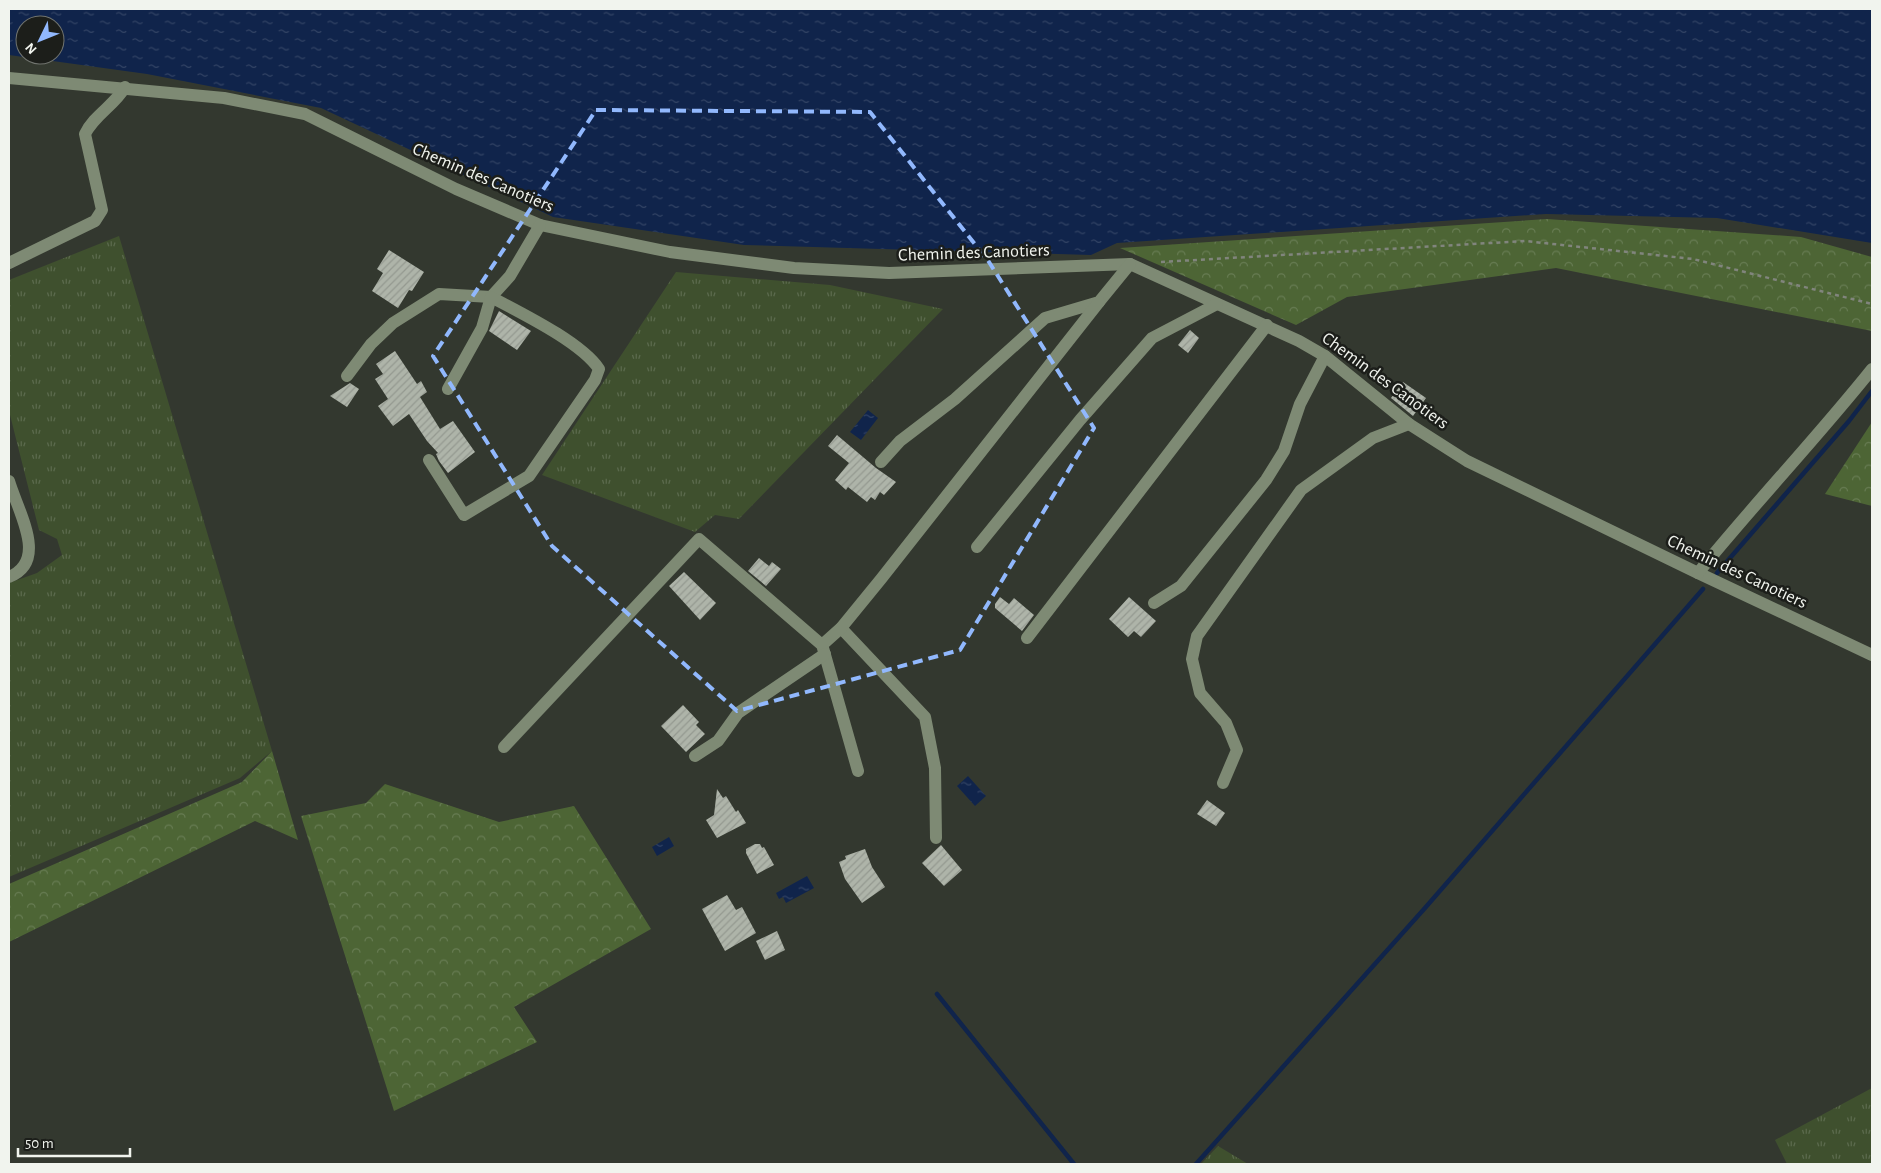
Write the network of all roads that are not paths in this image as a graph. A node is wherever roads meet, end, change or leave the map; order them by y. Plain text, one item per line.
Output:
1 (9, 78) edge
2 (125, 87) junction
3 (540, 225) junction
4 (9, 263) edge
5 (1130, 264) junction
6 (491, 297) junction
7 (1099, 302) junction
8 (1217, 304) junction
9 (1267, 325) junction
10 (1325, 356) junction
11 (1872, 368) edge
12 (347, 376) dead end
13 (448, 389) dead end
14 (1409, 424) junction
15 (429, 460) dead end
16 (881, 462) dead end
17 (9, 481) edge
18 (977, 547) dead end
19 (1698, 573) junction
20 (9, 577) edge
21 (1154, 603) dead end
22 (841, 628) junction
23 (1027, 638) dead end
24 (823, 650) junction
25 (1872, 655) edge
26 (504, 747) dead end
27 (695, 756) dead end
28 (858, 771) dead end
29 (1223, 783) dead end
30 (936, 838) dead end

1 - 2 street, Chemin des Canotiers
2 - 3 street, Chemin des Canotiers
2 - 4 street
3 - 5 street, Chemin des Canotiers
3 - 6 street
5 - 7 street
5 - 8 street, Chemin des Canotiers
6 - 12 street
6 - 13 street
6 - 15 street
7 - 16 street
7 - 22 street
8 - 9 street, Chemin des Canotiers
8 - 18 street
9 - 10 street, Chemin des Canotiers
9 - 23 street
10 - 14 street, Chemin des Canotiers
10 - 21 street
11 - 19 street
14 - 19 street, Chemin des Canotiers
14 - 29 street
17 - 20 street
19 - 25 street, Chemin des Canotiers
22 - 24 street
22 - 30 street
24 - 26 street
24 - 27 street
24 - 28 street

